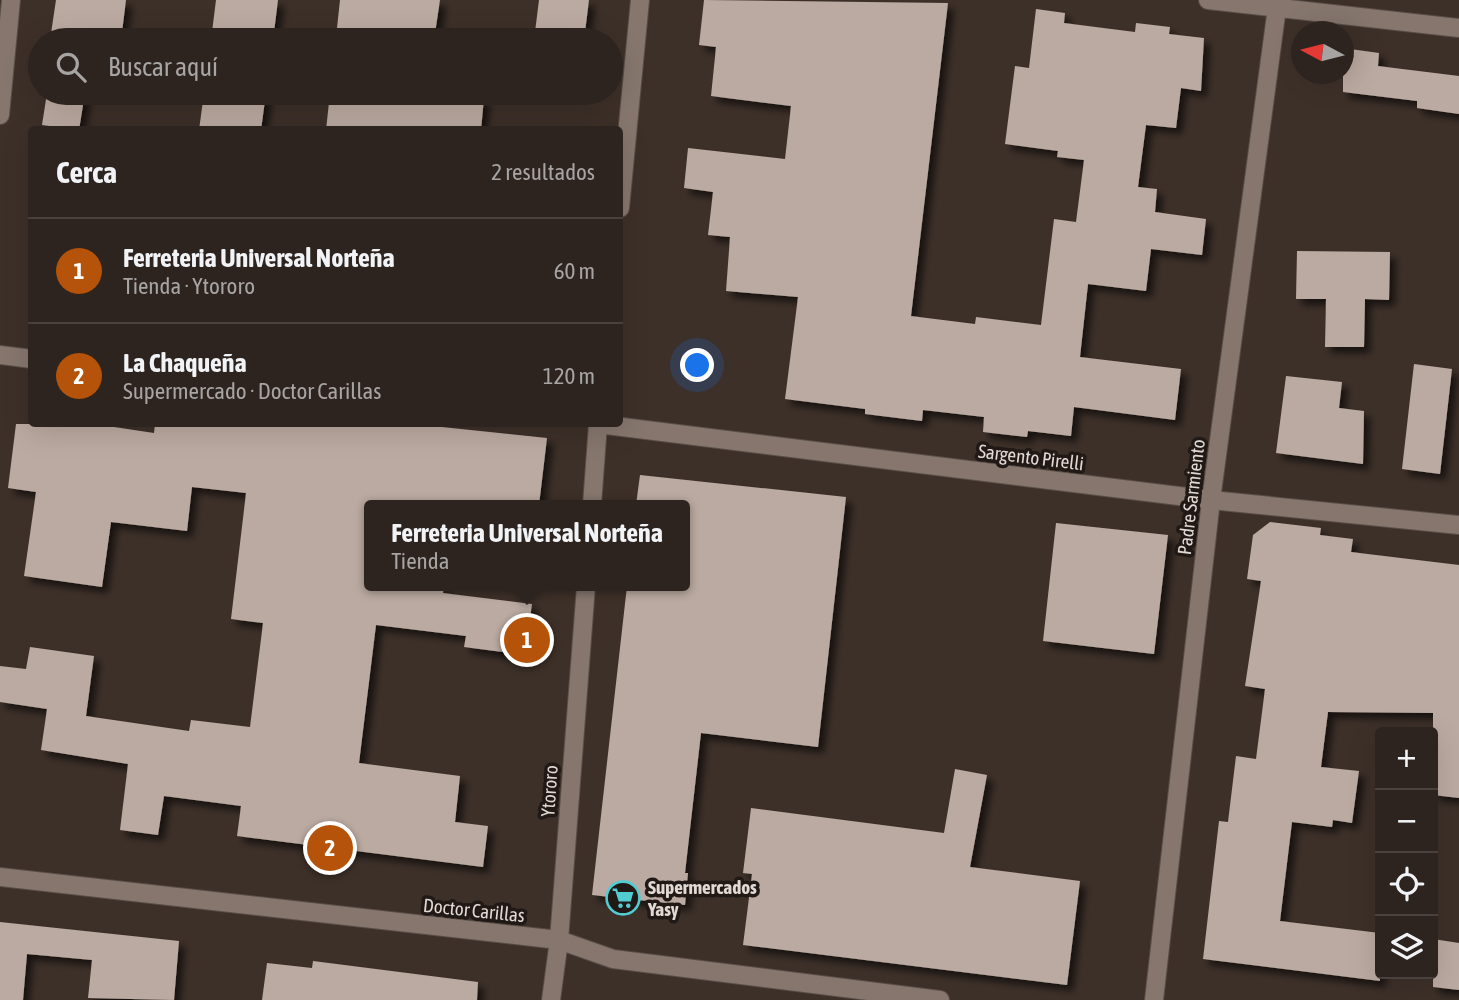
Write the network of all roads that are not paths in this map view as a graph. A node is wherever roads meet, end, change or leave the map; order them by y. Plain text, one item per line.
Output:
1 (11, 0) edge
2 (640, 0) edge
3 (1208, 0) edge
4 (1278, 5) edge
5 (1459, 28) edge
6 (0, 115) edge
7 (623, 177) edge
8 (0, 355) edge
9 (28, 358) edge
10 (598, 427) edge
11 (622, 427) edge
12 (592, 500) edge
13 (1212, 500) junction
14 (1459, 524) edge
15 (586, 591) edge
16 (0, 877) edge
17 (559, 940) junction
18 (551, 1000) edge
19 (940, 1000) edge
20 (1154, 1000) edge

1 - 6 street
2 - 7 street
3 - 4 street
4 - 5 street
4 - 13 street, Padre Sarmiento
8 - 9 street
10 - 12 street
11 - 13 street, Sargento Pirelli
13 - 14 street, Sargento Pirelli
13 - 20 street, Padre Sarmiento
15 - 17 street, Ytororo
16 - 17 street, Doctor Carillas
17 - 18 street, Ytororo
17 - 19 street, Doctor Carillas

